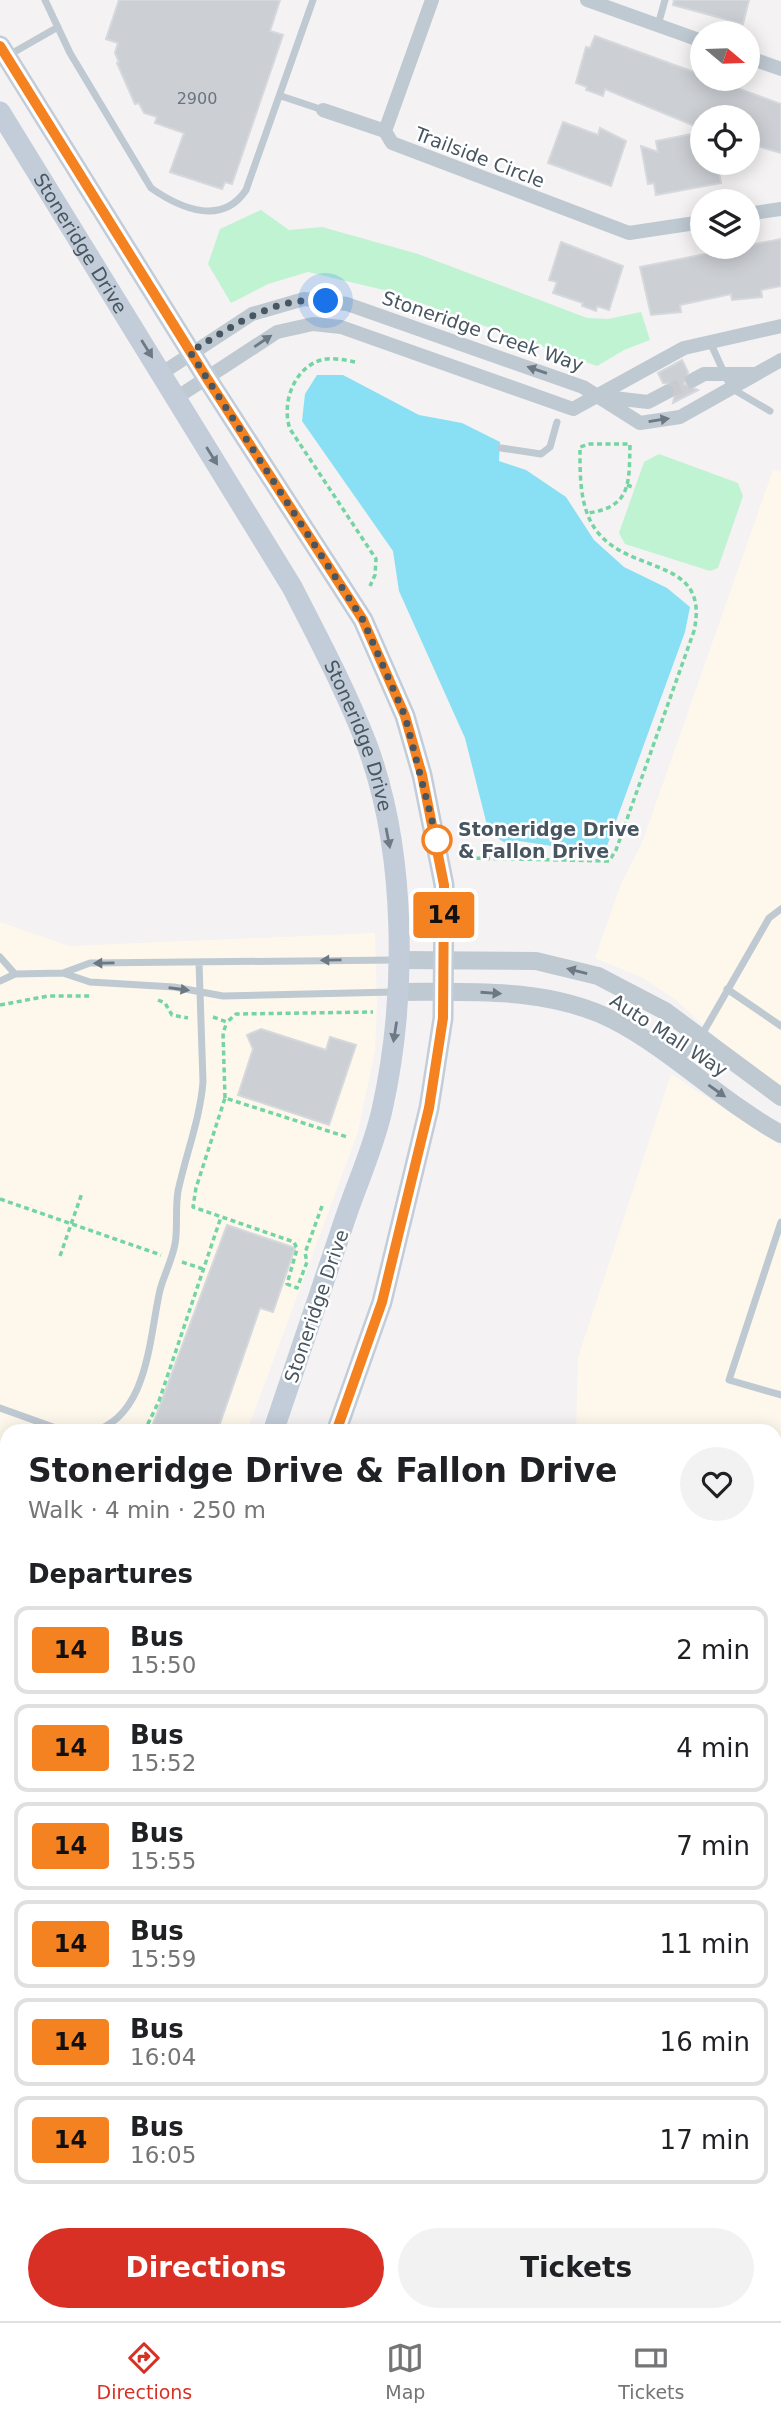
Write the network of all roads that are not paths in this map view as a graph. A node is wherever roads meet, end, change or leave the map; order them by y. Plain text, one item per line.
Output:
1 (45, 0) edge
2 (313, 0) edge
3 (432, 0) edge
4 (587, 0) edge
5 (664, 0) edge
6 (658, 25) junction
7 (58, 27) junction
8 (690, 37) edge
9 (3, 51) edge
10 (760, 62) edge
11 (781, 69) edge
12 (281, 96) junction
13 (323, 110) joint
14 (0, 112) edge
15 (385, 131) junction
16 (781, 209) edge
17 (760, 212) edge
18 (690, 224) edge
19 (781, 326) edge
20 (710, 342) junction
21 (190, 352) junction
22 (781, 360) edge
23 (162, 373) junction
24 (723, 374) junction
25 (756, 374) junction
26 (208, 380) junction
27 (693, 380) tunnel mouth
28 (731, 388) junction
29 (667, 392) tunnel mouth
30 (600, 396) junction
31 (176, 398) junction
32 (770, 411) dead end
33 (557, 422) dead end
34 (501, 448) dead end
35 (781, 909) edge
36 (0, 957) edge
37 (399, 960) junction
38 (444, 960) junction
39 (199, 962) junction
40 (63, 973) junction
41 (15, 974) junction
42 (0, 981) edge
43 (727, 989) junction
44 (200, 992) junction
45 (398, 992) junction
46 (443, 992) junction
47 (781, 1026) edge
48 (700, 1038) junction
49 (677, 1063) junction
50 (781, 1097) edge
51 (781, 1133) edge
52 (781, 1222) edge
53 (781, 1395) edge
54 (0, 1408) edge
55 (45, 1424) edge
56 (107, 1424) edge
57 (277, 1424) edge
58 (339, 1424) edge

1 - 7 lane
2 - 12 lane
3 - 15 street
4 - 6 street
5 - 6 lane
6 - 8 street
7 - 9 lane
7 - 12 lane
9 - 21 main road, Stoneridge Drive
10 - 11 street
12 - 13 lane
13 - 15 street
14 -> 23 main road, Stoneridge Drive
15 - 18 street, Trailside Circle
16 - 17 street
19 - 20 street, Stoneridge Creek Way
20 - 24 lane
20 - 30 street, Stoneridge Creek Way
21 - 23 street, Stoneridge Creek Way
21 - 26 main road, Stoneridge Drive
30 -> 21 street, Stoneridge Creek Way
22 - 25 street, Stoneridge Creek Way
23 - 31 main road, Stoneridge Drive
24 - 25 street, Stoneridge Creek Way
24 - 27 street, Stoneridge Creek Way
24 - 28 lane
25 - 28 street, Stoneridge Creek Way
26 -> 30 street, Stoneridge Creek Way
26 - 31 street, Stoneridge Creek Way
26 - 38 main road, Stoneridge Drive
30 -> 28 street, Stoneridge Creek Way
28 - 32 lane
29 - 30 street, Stoneridge Creek Way
31 -> 37 main road, Stoneridge Drive
33 - 34 lane
35 - 43 lane
36 - 41 lane
37 - 38 street, Auto Mall Way
37 -> 39 lane
37 - 45 main road, Stoneridge Drive
38 - 46 main road, Stoneridge Drive
48 -> 38 street, Auto Mall Way
39 -> 40 lane
39 - 44 lane
40 - 41 lane
40 -> 44 lane
41 - 42 lane
43 - 47 lane
43 - 48 lane
44 - 45 lane
44 - 56 lane
45 - 46 street, Auto Mall Way
45 -> 57 main road, Stoneridge Drive
46 -> 49 street, Auto Mall Way
46 - 58 main road, Stoneridge Drive
48 - 49 lane
48 - 50 street, Auto Mall Way
49 -> 51 street, Auto Mall Way
52 - 53 lane
54 - 55 lane

